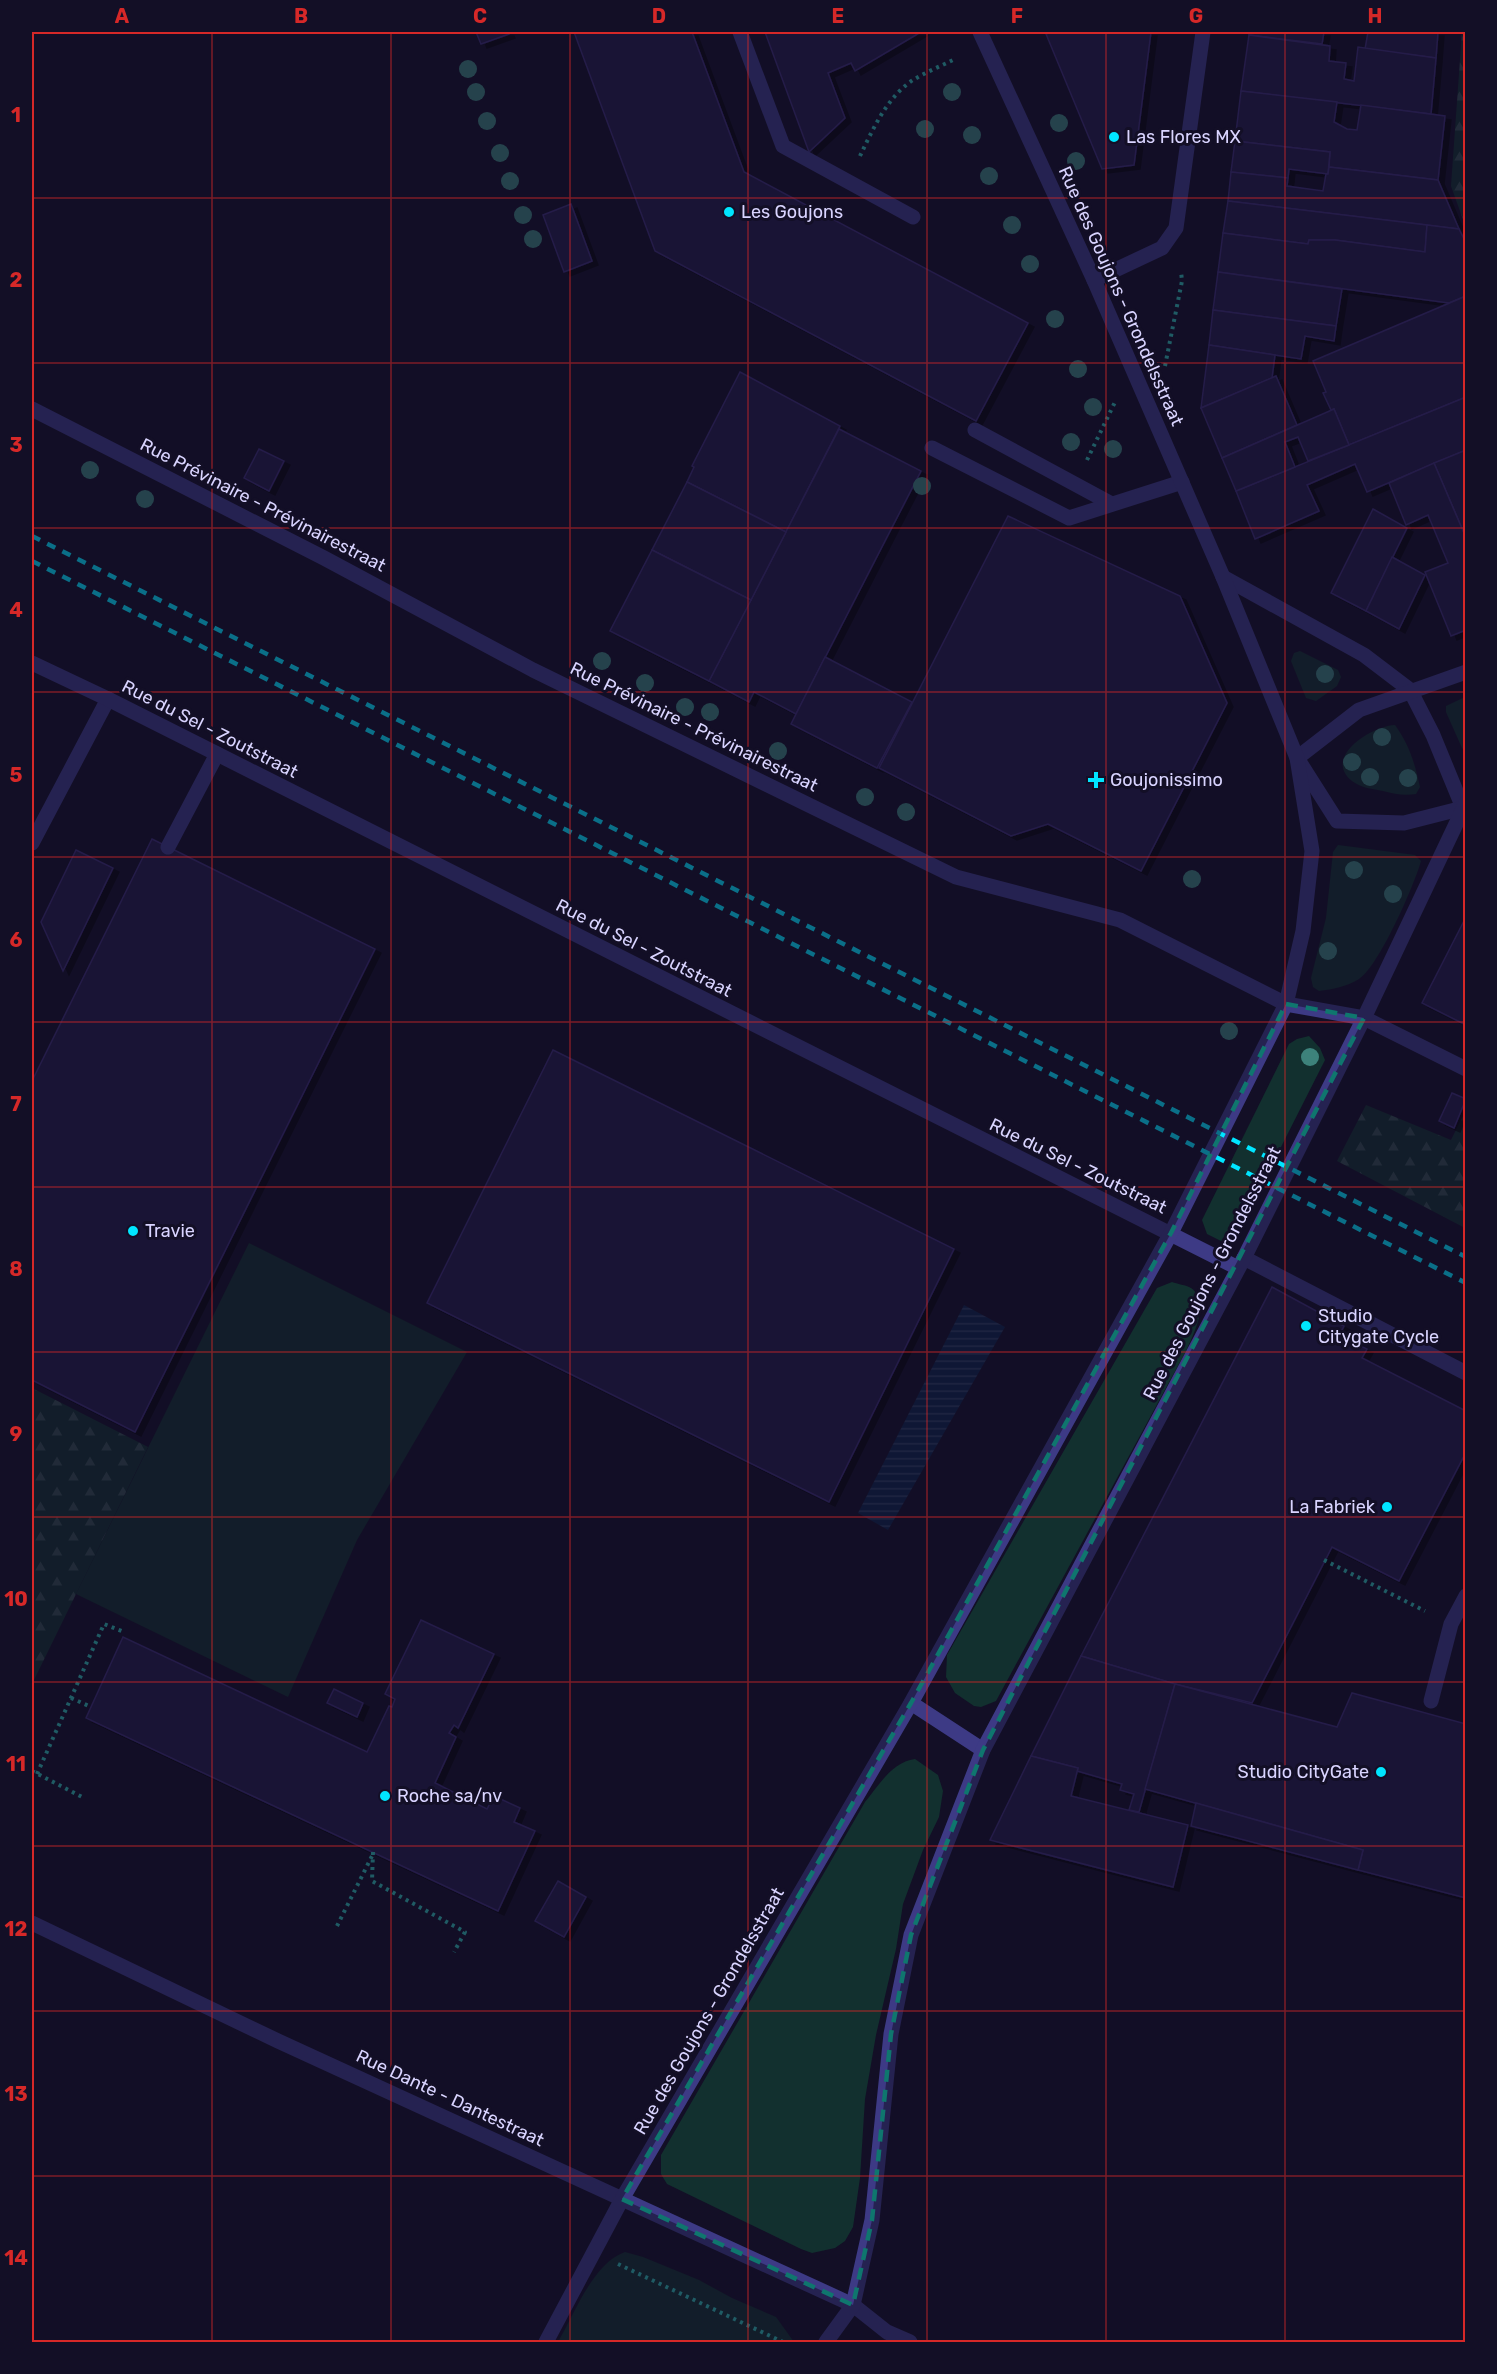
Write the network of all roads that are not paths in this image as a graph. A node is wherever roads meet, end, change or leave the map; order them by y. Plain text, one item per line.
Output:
1 (740, 32) edge
2 (980, 32) edge
3 (1203, 32) edge
4 (913, 217) dead end
5 (1094, 280) junction
6 (32, 409) edge
7 (975, 430) dead end
8 (932, 448) dead end
9 (1182, 482) junction
10 (1110, 503) junction
11 (1223, 577) junction
12 (32, 663) edge
13 (1466, 672) edge
14 (1410, 690) junction
15 (108, 699) junction
16 (216, 754) junction
17 (1297, 758) junction
18 (1464, 805) edge
19 (32, 843) edge
20 (168, 847) dead end
21 (1286, 1004) junction
22 (1364, 1018) junction
23 (1466, 1069) edge
24 (1171, 1233) junction
25 (1241, 1263) junction
26 (1466, 1373) edge
27 (1466, 1596) edge
28 (1431, 1701) dead end
29 (911, 1703) junction
30 (983, 1750) junction
31 (32, 1923) edge
32 (622, 2199) junction
33 (853, 2305) junction
34 (546, 2343) edge
35 (826, 2343) edge
36 (910, 2343) edge

1 - 4 street
2 - 5 street, Rue des Goujons - Grondelsstraat
3 - 5 street
5 - 9 street, Rue des Goujons - Grondelsstraat
6 - 21 street, Rue Prévinaire - Prévinairestraat
7 - 10 street
8 - 10 street
9 - 10 street
9 - 11 street, Rue des Goujons - Grondelsstraat
11 - 14 street
11 - 17 street, Rue des Goujons - Grondelsstraat
12 - 15 street, Rue du Sel - Zoutstraat
13 - 14 street
14 - 17 street
14 - 18 street
15 - 16 street, Rue du Sel - Zoutstraat
15 - 19 street
16 - 20 street
16 - 24 street, Rue du Sel - Zoutstraat
17 - 18 street, Rue des Goujons - Grondelsstraat
17 - 21 street, Rue des Goujons - Grondelsstraat
18 - 22 street, Rue des Goujons - Grondelsstraat
21 - 22 street, Rue Prévinaire - Prévinairestraat
21 - 24 street, Rue des Goujons - Grondelsstraat
22 - 23 street, Rue Prévinaire - Prévinairestraat
22 - 25 street, Rue des Goujons - Grondelsstraat
24 - 25 street, Rue du Sel - Zoutstraat
24 - 29 street, Rue des Goujons - Grondelsstraat
25 - 26 street, Rue du Sel - Zoutstraat
25 - 30 street, Rue des Goujons - Grondelsstraat
27 - 28 street
29 - 30 street
29 - 32 street, Rue des Goujons - Grondelsstraat
30 - 33 street, Rue des Goujons - Grondelsstraat
31 - 32 street, Rue Dante - Dantestraat
32 - 33 street, Rue Dante - Dantestraat
32 - 34 street, Rue des Goujons - Grondelsstraat
33 - 35 street, Rue des Goujons - Grondelsstraat
33 - 36 street, Rue Dante - Dantestraat

